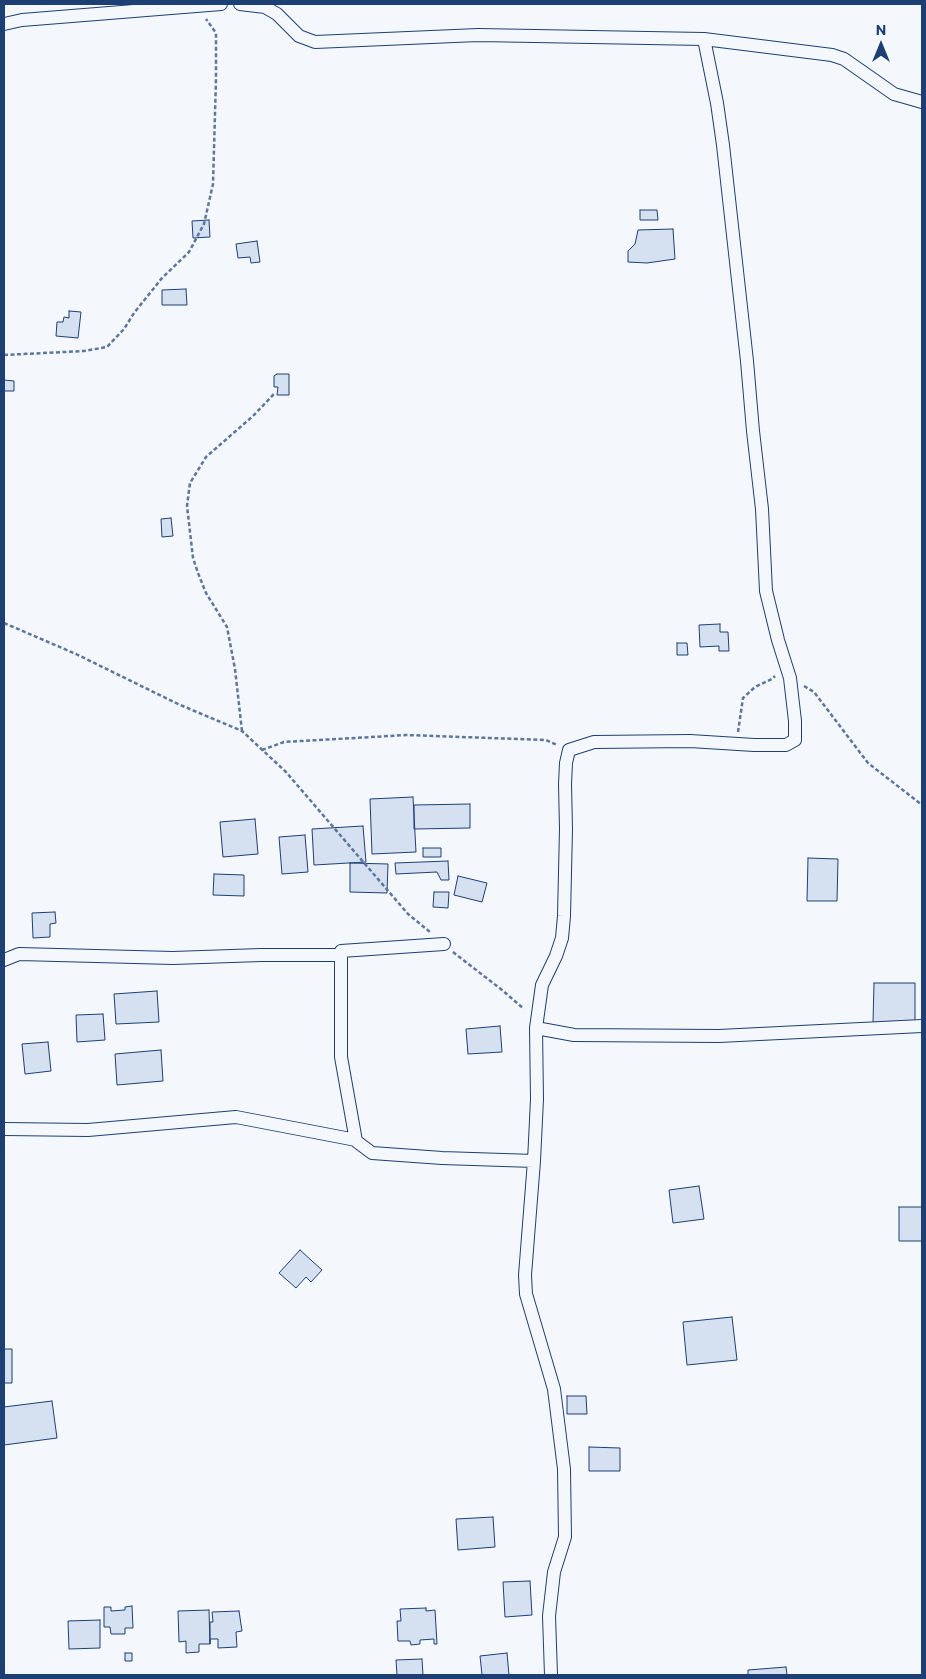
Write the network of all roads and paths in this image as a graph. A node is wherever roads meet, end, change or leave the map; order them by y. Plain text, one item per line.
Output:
1 (221, 4) edge
2 (240, 4) edge
3 (198, 6) junction
4 (4, 24) edge
5 (704, 39) junction
6 (922, 102) edge
7 (4, 355) edge
8 (274, 394) dead end
9 (4, 623) edge
10 (786, 664) junction
11 (790, 678) junction
12 (242, 731) junction
13 (730, 743) junction
14 (262, 750) junction
15 (569, 750) junction
16 (922, 805) edge
17 (444, 944) junction
18 (341, 955) junction
19 (4, 960) edge
20 (537, 1023) junction
21 (922, 1026) edge
22 (4, 1129) edge
23 (356, 1140) junction
24 (534, 1161) junction
25 (551, 1675) edge

1 - 3 street
2 - 5 street
3 - 4 street
3 - 7 path
5 - 6 street
5 - 10 street
8 - 12 path
9 - 12 path
10 - 11 street
10 - 13 path
11 - 13 street
11 - 16 path
12 - 14 path
13 - 15 street
14 - 15 path
14 - 17 path
15 - 20 street
17 - 18 street
17 - 20 path
18 - 19 street
18 - 23 street
20 - 21 street
20 - 24 street
22 - 23 street
23 - 24 street
24 - 25 street

